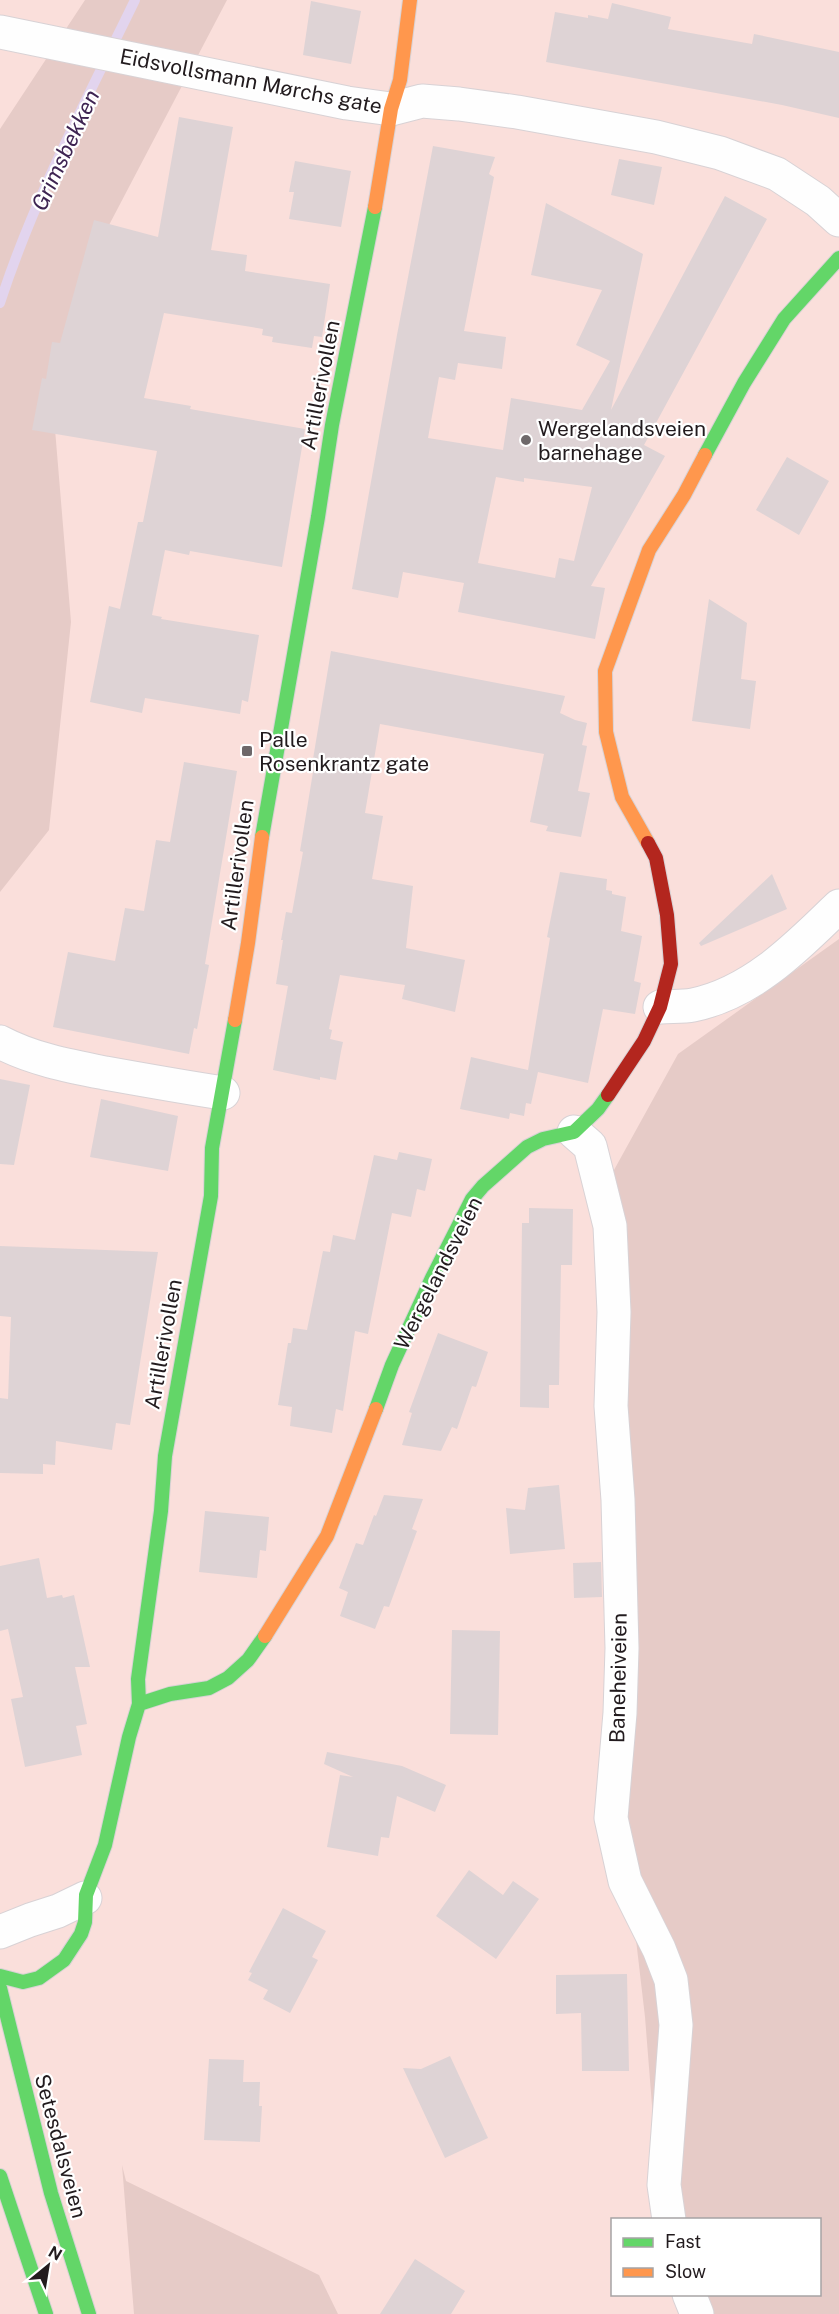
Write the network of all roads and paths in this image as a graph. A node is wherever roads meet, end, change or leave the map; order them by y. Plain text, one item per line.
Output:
1 (410, 0) edge
2 (0, 32) edge
3 (391, 110) junction
4 (839, 220) edge
5 (839, 258) edge
6 (839, 906) edge
7 (660, 1007) junction
8 (0, 1041) edge
9 (223, 1093) junction
10 (574, 1132) junction
11 (139, 1704) junction
12 (85, 1898) junction
13 (0, 1932) edge
14 (0, 1976) edge
15 (0, 1988) edge
16 (0, 2176) edge
17 (669, 2218) edge
18 (689, 2296) edge
19 (46, 2314) edge
20 (89, 2314) edge
21 (697, 2314) edge

1 - 3 main road, Artillerivollen
2 - 3 street, Eidsvollsmann Mørchs gate
3 - 4 street, Eidsvollsmann Mørchs gate
3 - 9 main road, Artillerivollen
5 - 7 main road
6 - 7 street
7 - 10 main road
8 - 9 street
9 - 11 main road, Artillerivollen
10 - 11 main road, Wergelandsveien
10 - 17 street, Baneheiveien
11 - 12 main road
12 - 13 street
12 - 14 main road
15 - 20 main road, Setesdalsveien
16 - 19 main road
18 - 21 street

